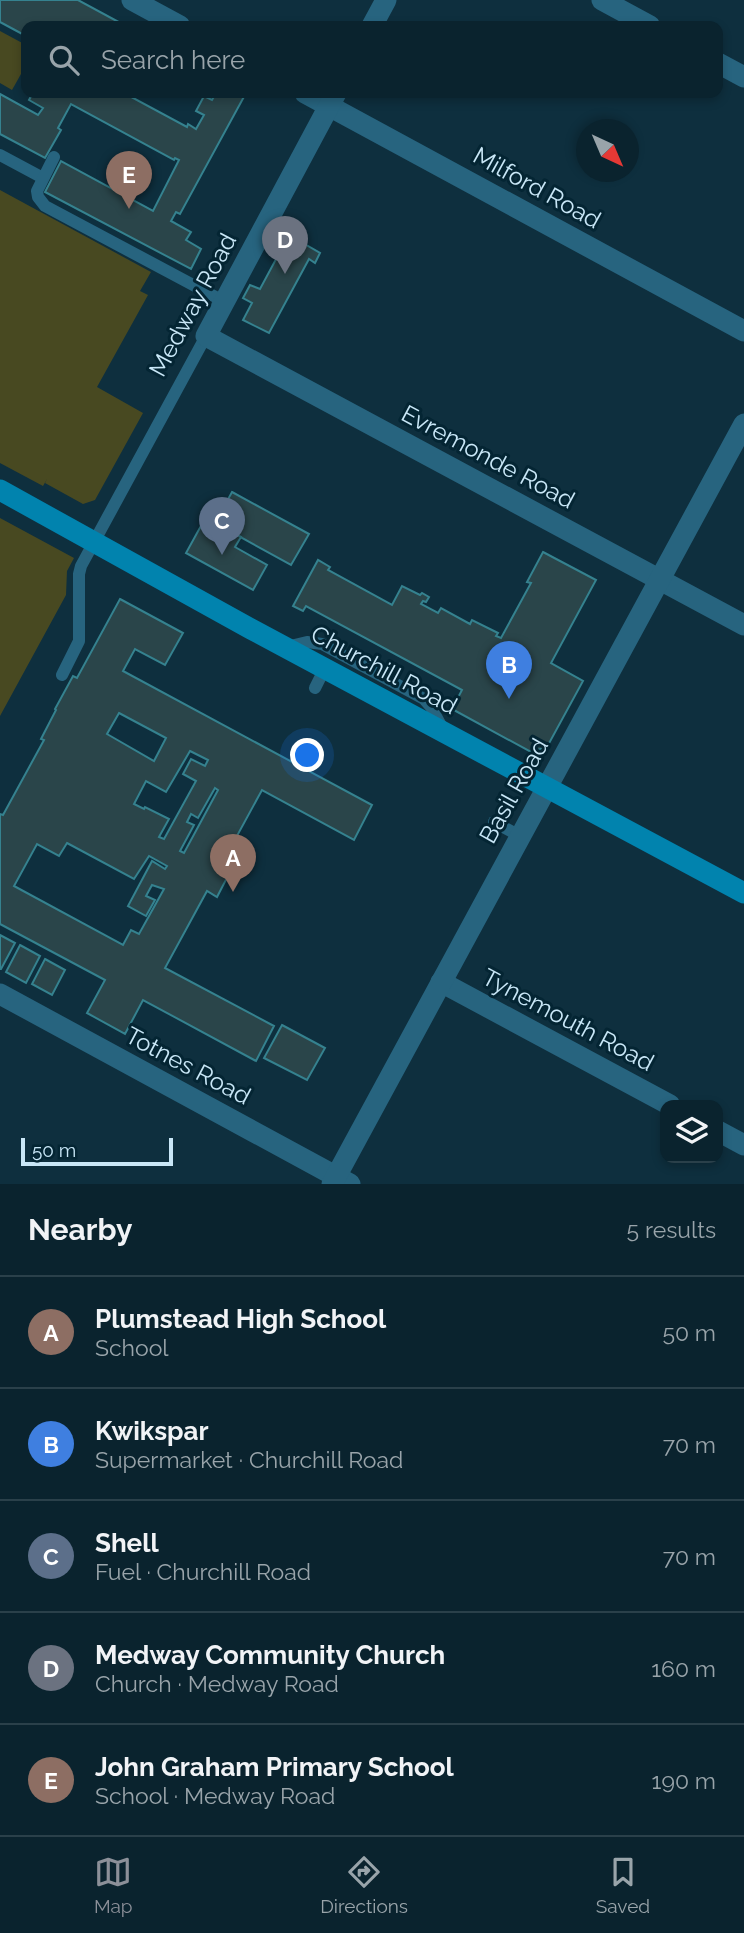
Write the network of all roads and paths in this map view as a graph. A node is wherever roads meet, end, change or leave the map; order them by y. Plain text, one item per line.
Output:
1 (132, 0) edge
2 (386, 0) edge
3 (602, 0) edge
4 (171, 21) edge
5 (375, 21) edge
6 (641, 21) edge
7 (723, 66) edge
8 (744, 78) edge
9 (332, 99) edge
10 (0, 155) edge
11 (54, 157) dead end
12 (43, 178) junction
13 (225, 302) junction
14 (744, 331) edge
15 (206, 336) junction
16 (744, 424) edge
17 (0, 490) edge
18 (94, 542) junction
19 (660, 579) junction
20 (744, 625) edge
21 (286, 648) junction
22 (325, 668) junction
23 (62, 675) dead end
24 (315, 688) dead end
25 (445, 732) junction
26 (547, 786) junction
27 (494, 822) dead end
28 (520, 836) junction
29 (744, 893) edge
30 (441, 982) junction
31 (0, 994) edge
32 (661, 1100) edge
33 (723, 1134) edge
34 (744, 1145) edge
35 (339, 1181) edge

1 - 4 street
2 - 5 street
3 - 6 street
7 - 8 street
9 - 13 street, Medway Road
9 - 14 street, Milford Road
10 - 12 lane
11 - 12 lane
12 - 13 lane
13 - 15 street, Medway Road
15 - 18 lane, Medway Road
15 - 19 street, Evremonde Road
16 - 19 street, Basil Road
17 - 18 street, Churchill Road
18 - 21 street, Churchill Road
18 - 23 lane, Medway Road
19 - 20 street, Evremonde Road
19 - 26 street, Basil Road
21 - 22 street, Churchill Road
21 - 25 lane
22 - 24 lane
22 - 25 street, Churchill Road
25 - 26 street, Churchill Road
26 - 28 street, Basil Road
26 - 29 street, Churchill Road
27 - 28 lane
28 - 30 street, Basil Road
30 - 32 street, Tynemouth Road
30 - 35 street, Basil Road
31 - 35 street, Totnes Road
33 - 34 street

